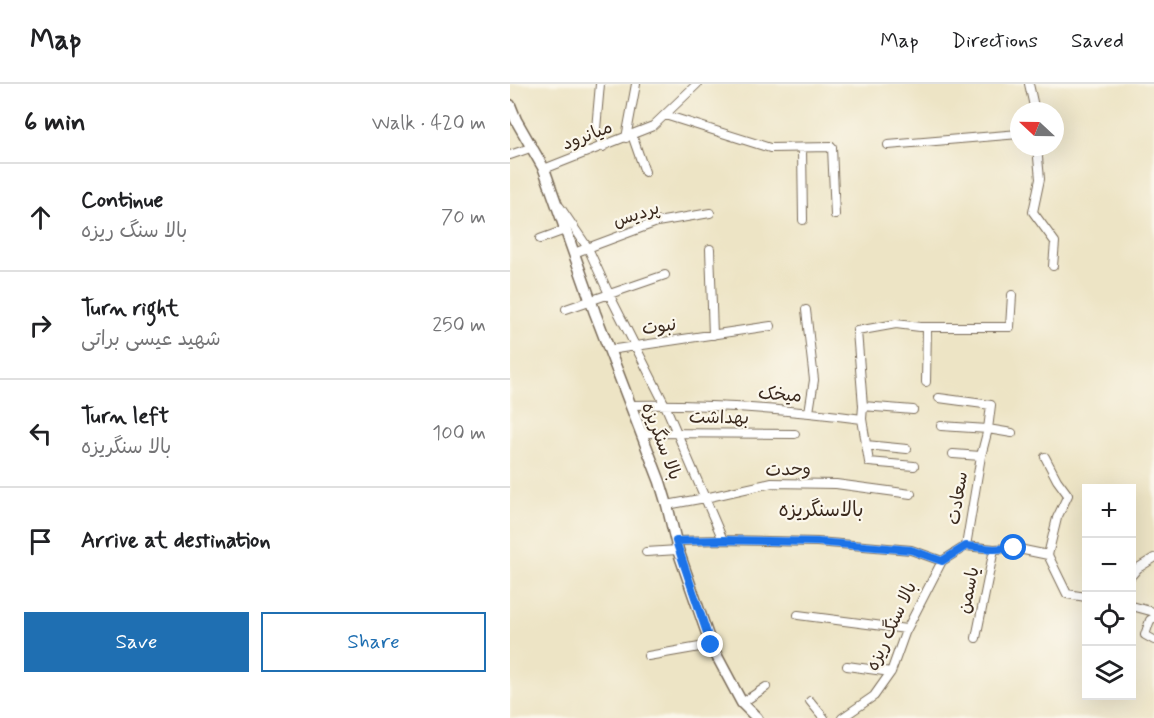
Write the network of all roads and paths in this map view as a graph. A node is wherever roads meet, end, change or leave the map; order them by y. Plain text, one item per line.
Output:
1 (600, 84) edge
2 (636, 84) edge
3 (697, 84) edge
4 (1029, 84) edge
5 (1033, 102) edge
6 (510, 107) edge
7 (665, 115) junction
8 (1010, 135) edge
9 (629, 136) junction
10 (888, 145) dead end
11 (533, 147) junction
12 (603, 147) junction
13 (802, 148) junction
14 (510, 155) edge
15 (1038, 156) edge
16 (544, 169) junction
17 (645, 172) dead end
18 (555, 199) junction
19 (710, 213) dead end
20 (835, 215) dead end
21 (803, 220) dead end
22 (565, 230) junction
23 (540, 239) dead end
24 (588, 248) junction
25 (710, 249) dead end
26 (574, 253) junction
27 (1053, 266) dead end
28 (665, 275) dead end
29 (609, 294) junction
30 (1012, 295) dead end
31 (591, 300) junction
32 (566, 309) dead end
33 (806, 310) dead end
34 (771, 327) dead end
35 (927, 327) junction
36 (713, 335) junction
37 (635, 346) junction
38 (609, 350) junction
39 (926, 382) dead end
40 (939, 398) dead end
41 (631, 405) junction
42 (665, 405) junction
43 (863, 406) junction
44 (913, 410) dead end
45 (809, 412) junction
46 (862, 419) junction
47 (940, 426) dead end
48 (988, 429) junction
49 (642, 433) junction
50 (677, 433) junction
51 (1012, 433) dead end
52 (795, 434) dead end
53 (866, 445) junction
54 (907, 449) dead end
55 (953, 454) dead end
56 (981, 456) junction
57 (1045, 457) dead end
58 (914, 466) dead end
59 (911, 495) dead end
60 (705, 498) junction
61 (668, 505) junction
62 (723, 540) junction
63 (677, 546) junction
64 (966, 546) junction
65 (994, 549) junction
66 (646, 552) dead end
67 (1048, 555) junction
68 (1154, 558) edge
69 (942, 561) junction
70 (1136, 570) edge
71 (1082, 596) edge
72 (1136, 607) edge
73 (1154, 612) edge
74 (798, 615) dead end
75 (1154, 618) edge
76 (906, 629) junction
77 (976, 638) dead end
78 (1154, 640) edge
79 (711, 645) junction
80 (648, 657) dead end
81 (847, 666) dead end
82 (891, 672) junction
83 (766, 687) dead end
84 (810, 701) dead end
85 (742, 703) junction
86 (756, 718) edge
87 (824, 718) edge
88 (842, 718) edge

1 - 12 street
2 - 9 street
3 - 7 street, میانرود
4 - 5 street
6 - 11 street, میانرود
7 - 9 street, میانرود
7 - 13 street
8 - 10 street
9 - 12 street, میانرود
9 - 17 street
11 - 14 street
11 - 16 street, میانرود
12 - 16 street, میانرود
13 - 20 street
13 - 21 street
15 - 27 street
16 - 18 street, بالا سنگریزه
18 - 22 street, بالا سنگریزه
18 - 24 street
19 - 24 street, پردیس
22 - 23 street
22 - 26 street, بالا سنگریزه
24 - 26 street, پردیس
24 - 29 street
25 - 36 street
26 - 31 street, بالا سنگریزه
28 - 29 street
29 - 31 street
29 - 37 street
30 - 35 street
31 - 32 street
31 - 38 street, بالا سنگریزه
33 - 45 street
34 - 36 street, نبوت
35 - 39 street
35 - 43 street
36 - 37 street, نبوت
37 - 38 street, نبوت
37 - 42 street
38 - 41 street, بالا سنگریزه
40 - 48 street
41 - 42 street, میخک
41 - 49 street, بالا سنگریزه
42 - 45 street, میخک
42 - 50 street
43 - 44 street
43 - 46 street
45 - 46 street, میخک
46 - 53 street
47 - 48 street
48 - 51 street
48 - 56 street, سعادت
49 - 50 street, بهداشت
49 - 61 street, بالا سنگریزه
50 - 52 street, بهداشت
50 - 60 street
53 - 54 street
53 - 58 street
55 - 56 street
56 - 64 street, سعادت
57 - 67 street
59 - 60 street, وحدت
60 - 61 street, وحدت
60 - 62 street
61 - 63 street, بالا سنگریزه
62 - 63 street
62 - 69 street
63 - 66 street
63 - 79 street, بالا سنگریزه
64 - 65 street
64 - 69 street
65 - 67 street
65 - 77 street, یاسمن
67 - 71 street
68 - 70 street
69 - 76 street, بالا سنگ ریزه
72 - 73 street
74 - 76 street
75 - 78 street
76 - 82 street, بالا سنگ ریزه
79 - 80 street
79 - 85 street, بالا سنگریزه
81 - 82 street
82 - 88 street, بالا سنگ ریزه
83 - 85 street
84 - 87 street
85 - 86 street, بالا سنگریزه

